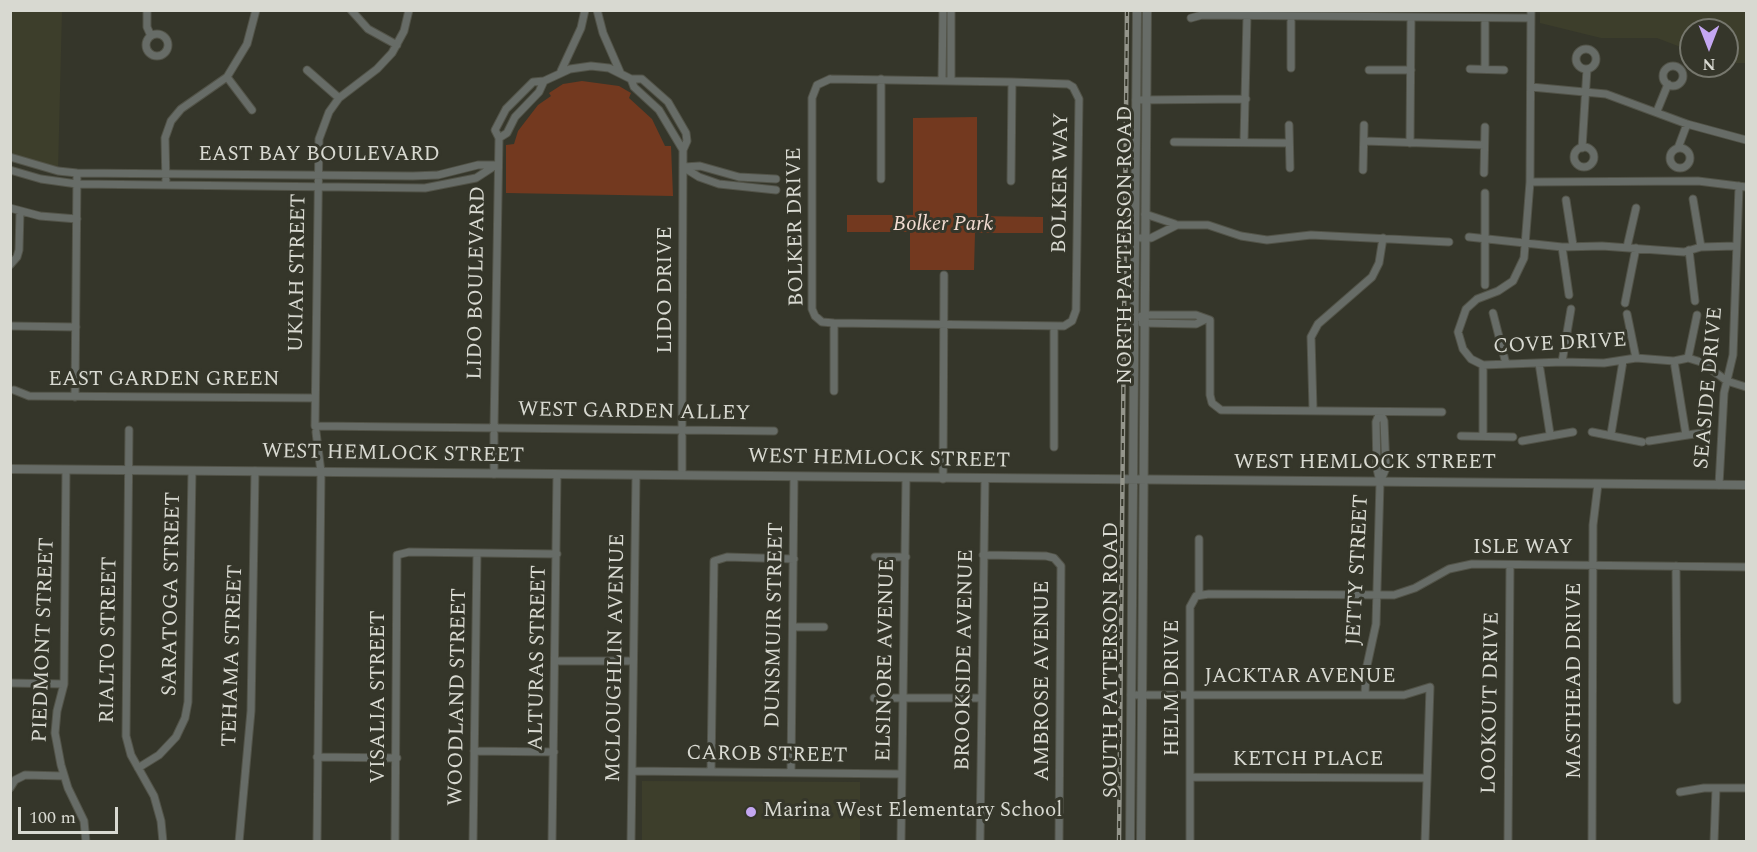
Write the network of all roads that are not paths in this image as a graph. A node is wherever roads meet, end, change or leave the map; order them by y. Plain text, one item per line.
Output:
1 (147, 10) edge
2 (256, 10) edge
3 (351, 10) edge
4 (409, 10) edge
5 (585, 10) edge
6 (597, 10) edge
7 (943, 10) edge
8 (951, 10) edge
9 (1137, 10) edge
10 (1147, 10) edge
11 (1531, 14) edge
12 (1247, 16) junction
13 (1292, 17) junction
14 (1191, 18) dead end
15 (1412, 18) junction
16 (1485, 19) junction
17 (151, 36) dead end
18 (397, 45) junction
19 (1290, 68) dead end
20 (1470, 69) dead end
21 (1485, 69) junction
22 (1587, 69) dead end
23 (307, 70) dead end
24 (1369, 70) dead end
25 (1411, 70) junction
26 (1504, 70) dead end
27 (561, 71) junction
28 (620, 72) junction
29 (227, 77) junction
30 (631, 79) junction
31 (880, 79) junction
32 (942, 80) junction
33 (951, 80) junction
34 (544, 81) junction
35 (1012, 82) junction
36 (1668, 84) dead end
37 (1531, 87) junction
38 (1586, 91) junction
39 (339, 98) junction
40 (1246, 99) junction
41 (1136, 100) junction
42 (1146, 101) junction
43 (252, 110) dead end
44 (1657, 111) junction
45 (1686, 124) junction
46 (1289, 125) dead end
47 (1364, 125) dead end
48 (1485, 127) dead end
49 (499, 138) junction
50 (1746, 140) edge
51 (1244, 141) junction
52 (1364, 141) junction
53 (1174, 142) dead end
54 (1288, 142) junction
55 (1410, 143) junction
56 (1484, 146) junction
57 (1582, 148) dead end
58 (1678, 148) dead end
59 (683, 150) junction
60 (10, 157) edge
61 (496, 165) junction
62 (683, 167) junction
63 (1290, 168) dead end
64 (10, 170) edge
65 (1363, 170) dead end
66 (77, 173) junction
67 (1484, 173) dead end
68 (165, 174) junction
69 (316, 175) junction
70 (776, 179) dead end
71 (880, 179) dead end
72 (1011, 181) dead end
73 (1530, 182) junction
74 (77, 184) junction
75 (166, 185) junction
76 (316, 186) junction
77 (1743, 186) edge
78 (776, 190) dead end
79 (1485, 193) dead end
80 (1693, 199) dead end
81 (1566, 200) dead end
82 (10, 208) edge
83 (1636, 208) dead end
84 (20, 211) junction
85 (1145, 214) junction
86 (77, 219) junction
87 (1177, 225) junction
88 (1469, 237) dead end
89 (1135, 238) junction
90 (1145, 238) junction
91 (1383, 238) junction
92 (1485, 238) junction
93 (1526, 241) junction
94 (1449, 242) dead end
95 (1573, 245) junction
96 (1735, 246) junction
97 (1562, 247) junction
98 (1627, 247) junction
99 (1701, 247) junction
100 (1636, 248) junction
101 (1689, 250) junction
102 (10, 265) edge
103 (945, 275) dead end
104 (1485, 285) dead end
105 (1569, 296) dead end
106 (1695, 301) dead end
107 (1625, 303) dead end
108 (1572, 309) dead end
109 (1493, 313) dead end
110 (1627, 314) dead end
111 (1696, 315) dead end
112 (1134, 319) junction
113 (1144, 320) junction
114 (834, 322) junction
115 (944, 324) junction
116 (10, 326) edge
117 (1054, 326) junction
118 (76, 327) junction
119 (1636, 358) junction
120 (1688, 358) junction
121 (1623, 361) junction
122 (1674, 361) junction
123 (1562, 362) junction
124 (1539, 363) junction
125 (1506, 364) junction
126 (1483, 365) junction
127 (1727, 381) junction
128 (1746, 387) edge
129 (14, 390) dead end
130 (834, 391) dead end
131 (75, 396) junction
132 (315, 398) junction
133 (1313, 409) junction
134 (1380, 412) junction
135 (1442, 412) dead end
136 (316, 429) junction
137 (129, 430) dead end
138 (494, 431) junction
139 (774, 431) dead end
140 (1572, 432) dead end
141 (1592, 432) dead end
142 (1707, 432) dead end
143 (682, 433) junction
144 (1550, 434) junction
145 (1483, 435) junction
146 (1611, 435) junction
147 (1686, 435) junction
148 (1461, 436) dead end
149 (1513, 437) dead end
150 (1522, 441) dead end
151 (1054, 447) dead end
152 (10, 469) edge
153 (66, 470) junction
154 (129, 470) junction
155 (192, 471) junction
156 (255, 471) junction
157 (321, 472) junction
158 (494, 474) junction
159 (557, 474) junction
160 (636, 475) junction
161 (682, 475) junction
162 (794, 477) junction
163 (906, 478) junction
164 (943, 479) junction
165 (985, 479) junction
166 (1133, 480) junction
167 (1144, 480) junction
168 (1380, 482) junction
169 (1598, 484) junction
170 (1719, 485) junction
171 (1746, 485) edge
172 (1199, 539) dead end
173 (477, 553) junction
174 (557, 554) junction
175 (983, 555) junction
176 (906, 557) junction
177 (875, 558) dead end
178 (794, 559) junction
179 (1510, 565) junction
180 (1593, 565) junction
181 (1676, 566) junction
182 (1746, 567) edge
183 (1199, 596) junction
184 (1376, 596) junction
185 (794, 627) junction
186 (824, 627) dead end
187 (556, 661) junction
188 (633, 661) junction
189 (10, 683) edge
190 (64, 684) junction
191 (1131, 695) junction
192 (1142, 695) junction
193 (1192, 695) junction
194 (1365, 695) junction
195 (874, 698) dead end
196 (902, 698) junction
197 (982, 698) junction
198 (1677, 699) dead end
199 (474, 751) junction
200 (554, 752) junction
201 (317, 757) junction
202 (397, 758) junction
203 (138, 768) junction
204 (632, 771) junction
205 (711, 772) junction
206 (791, 773) junction
207 (901, 774) junction
208 (64, 776) junction
209 (1191, 777) junction
210 (1426, 778) junction
211 (10, 788) edge
212 (1716, 788) junction
213 (1746, 788) edge
214 (1680, 792) dead end
215 (86, 842) edge
216 (163, 842) edge
217 (239, 842) edge
218 (317, 842) edge
219 (395, 842) edge
220 (473, 842) edge
221 (552, 842) edge
222 (631, 842) edge
223 (901, 842) edge
224 (980, 842) edge
225 (1059, 842) edge
226 (1130, 842) edge
227 (1141, 842) edge
228 (1190, 842) edge
229 (1425, 842) edge
230 (1508, 842) edge
231 (1592, 842) edge
232 (1714, 842) edge

1 - 17 street
2 - 29 street
3 - 18 street
4 - 18 street, UKIAH STREET
5 - 27 street
6 - 28 street
7 - 32 street
8 - 33 street
9 - 41 street, NORTH PATTERSON ROAD
10 - 42 street, NORTH PATTERSON ROAD
11 - 16 street
11 - 37 street
12 - 13 street
12 - 14 street
12 - 40 street
13 - 15 street
13 - 19 street
15 - 16 street
15 - 25 street
16 - 21 street
18 - 39 street, UKIAH STREET
20 - 21 street
21 - 26 street
22 - 38 street
23 - 39 street
24 - 25 street
25 - 55 street
27 - 28 street, LIDO BOULEVARD
27 - 34 street, LIDO BOULEVARD
28 - 30 street, LIDO DRIVE
29 - 43 street
29 - 68 street
30 - 59 street, LIDO DRIVE
30 - 59 street, LIDO DRIVE
31 - 32 street, BOLKER DRIVE
31 - 71 street
31 - 114 street, BOLKER DRIVE
32 - 33 street, BOLKER WAY
33 - 35 street, BOLKER WAY
34 - 49 street, LIDO BOULEVARD
34 - 49 street, LIDO BOULEVARD
35 - 72 street
35 - 117 street, BOLKER WAY
36 - 44 street
37 - 38 street
37 - 73 street
38 - 44 street
38 - 57 street
39 - 69 street, UKIAH STREET
40 - 42 street
40 - 51 street
41 - 42 street
41 - 89 street, NORTH PATTERSON ROAD
42 - 85 street, NORTH PATTERSON ROAD
44 - 45 street
45 - 50 street
45 - 58 street
46 - 54 street
47 - 52 street
48 - 56 street
49 - 61 street, LIDO BOULEVARD
51 - 53 street
51 - 54 street
52 - 55 street
52 - 65 street
54 - 63 street
55 - 56 street
56 - 67 street
59 - 62 street, LIDO DRIVE
60 - 66 street, EAST BAY BOULEVARD
61 - 69 street, EAST BAY BOULEVARD
61 - 76 street, EAST BAY BOULEVARD
61 - 138 street, LIDO BOULEVARD
62 - 70 street
62 - 78 street
62 - 143 street, LIDO DRIVE
64 - 74 street, EAST BAY BOULEVARD
66 - 68 street, EAST BAY BOULEVARD
66 - 74 street
68 - 69 street, EAST BAY BOULEVARD
68 - 75 street
69 - 76 street, UKIAH STREET
73 - 77 street
73 - 93 street
74 - 75 street, EAST BAY BOULEVARD
74 - 86 street
75 - 76 street, EAST BAY BOULEVARD
76 - 132 street, UKIAH STREET
77 - 96 street, SEASIDE DRIVE
79 - 92 street
80 - 99 street
81 - 95 street
82 - 84 street
83 - 98 street
84 - 86 street
84 - 102 street
85 - 87 street
85 - 90 street, NORTH PATTERSON ROAD
86 - 118 street
87 - 90 street
87 - 91 street
88 - 92 street
89 - 90 street
89 - 112 street, NORTH PATTERSON ROAD
90 - 113 street, NORTH PATTERSON ROAD
91 - 94 street
91 - 133 street
92 - 93 street
92 - 104 street
93 - 97 street
93 - 126 street, COVE DRIVE
95 - 97 street
95 - 98 street
96 - 99 street
96 - 127 street, SEASIDE DRIVE
97 - 105 street
98 - 100 street
99 - 101 street
100 - 101 street
100 - 107 street
101 - 106 street
103 - 115 street
108 - 123 street
109 - 125 street
110 - 119 street
111 - 120 street
112 - 113 street
112 - 166 street, NORTH PATTERSON ROAD
113 - 133 street
113 - 167 street, NORTH PATTERSON ROAD
114 - 115 street, BOLKER DRIVE
114 - 130 street
115 - 117 street, BOLKER DRIVE
115 - 164 street
116 - 118 street
117 - 151 street
118 - 131 street
119 - 121 street, COVE DRIVE
119 - 122 street, COVE DRIVE
120 - 122 street, COVE DRIVE
120 - 127 street
121 - 123 street, COVE DRIVE
121 - 146 street
122 - 147 street
123 - 124 street, COVE DRIVE
124 - 125 street, COVE DRIVE
124 - 144 street
125 - 126 street, COVE DRIVE
126 - 145 street
127 - 128 street
127 - 170 street, SEASIDE DRIVE
129 - 131 street, EAST GARDEN GREEN
131 - 132 street, EAST GARDEN GREEN
132 - 136 street, UKIAH STREET
133 - 134 street
134 - 135 street
134 - 168 street, JETTY STREET
136 - 138 street, WEST GARDEN ALLEY
136 - 157 street, UKIAH STREET
137 - 154 street, RIALTO STREET
138 - 143 street, WEST GARDEN ALLEY
138 - 158 street, LIDO BOULEVARD
139 - 143 street, WEST GARDEN ALLEY
140 - 144 street
141 - 146 street
142 - 147 street
143 - 161 street, LIDO DRIVE
144 - 150 street
145 - 148 street
145 - 149 street
146 - 147 street
152 - 153 street, WEST HEMLOCK STREET
153 - 154 street, WEST HEMLOCK STREET
153 - 190 street, PIEDMONT STREET
154 - 155 street, WEST HEMLOCK STREET
154 - 203 street, RIALTO STREET
155 - 156 street, WEST HEMLOCK STREET
155 - 203 street, SARATOGA STREET
156 - 157 street, WEST HEMLOCK STREET
156 - 217 street, TEHAMA STREET
157 - 158 street, WEST HEMLOCK STREET
157 - 201 street, UKIAH STREET
158 - 159 street, WEST HEMLOCK STREET
159 - 160 street, WEST HEMLOCK STREET
159 - 174 street, ALTURAS STREET
160 - 161 street, WEST HEMLOCK STREET
160 - 188 street, MCLOUGHLIN AVENUE
161 - 162 street, WEST HEMLOCK STREET
162 - 163 street, WEST HEMLOCK STREET
162 - 178 street, DUNSMUIR STREET
163 - 164 street, WEST HEMLOCK STREET
163 - 176 street, ELSINORE AVENUE
164 - 165 street, WEST HEMLOCK STREET
165 - 166 street, WEST HEMLOCK STREET
165 - 175 street, BROOKSIDE AVENUE
166 - 167 street, WEST HEMLOCK STREET
166 - 191 street, SOUTH PATTERSON ROAD
167 - 168 street, WEST HEMLOCK STREET
167 - 192 street, SOUTH PATTERSON ROAD
168 - 169 street, WEST HEMLOCK STREET
168 - 184 street, JETTY STREET
169 - 170 street, WEST HEMLOCK STREET
169 - 180 street, MASTHEAD DRIVE
170 - 171 street, WEST HEMLOCK STREET
172 - 183 street, HELM DRIVE
173 - 174 street
173 - 199 street, WOODLAND STREET
173 - 202 street, VISALIA STREET
174 - 187 street, ALTURAS STREET
175 - 197 street, BROOKSIDE AVENUE
175 - 225 street, AMBROSE AVENUE
176 - 177 street
176 - 196 street, ELSINORE AVENUE
178 - 185 street, DUNSMUIR STREET
178 - 205 street
179 - 180 street, ISLE WAY
179 - 184 street, ISLE WAY
179 - 230 street, LOOKOUT DRIVE
180 - 181 street, ISLE WAY
180 - 231 street, MASTHEAD DRIVE
181 - 182 street, ISLE WAY
181 - 198 street
183 - 184 street, ISLE WAY
183 - 193 street, HELM DRIVE
184 - 194 street, JETTY STREET
185 - 186 street
185 - 206 street, DUNSMUIR STREET
187 - 188 street
187 - 200 street, ALTURAS STREET
188 - 204 street, MCLOUGHLIN AVENUE
189 - 190 street
190 - 208 street, PIEDMONT STREET
191 - 192 street, JACKTAR AVENUE
191 - 226 street, SOUTH PATTERSON ROAD
192 - 193 street, JACKTAR AVENUE
192 - 227 street, SOUTH PATTERSON ROAD
193 - 194 street, JACKTAR AVENUE
193 - 209 street, HELM DRIVE
194 - 210 street, JACKTAR AVENUE
195 - 196 street
196 - 197 street
196 - 207 street, ELSINORE AVENUE
197 - 224 street, BROOKSIDE AVENUE
199 - 200 street
199 - 220 street, WOODLAND STREET
200 - 221 street, ALTURAS STREET
201 - 202 street
201 - 218 street, UKIAH STREET
202 - 219 street, VISALIA STREET
203 - 216 street, RIALTO STREET
204 - 205 street, CAROB STREET
204 - 222 street, MCLOUGHLIN AVENUE
205 - 206 street, CAROB STREET
206 - 207 street, CAROB STREET
207 - 223 street, ELSINORE AVENUE
208 - 211 street
208 - 215 street, PIEDMONT STREET
209 - 210 street, KETCH PLACE
209 - 228 street, HELM DRIVE
210 - 229 street
212 - 213 street
212 - 214 street
212 - 232 street

